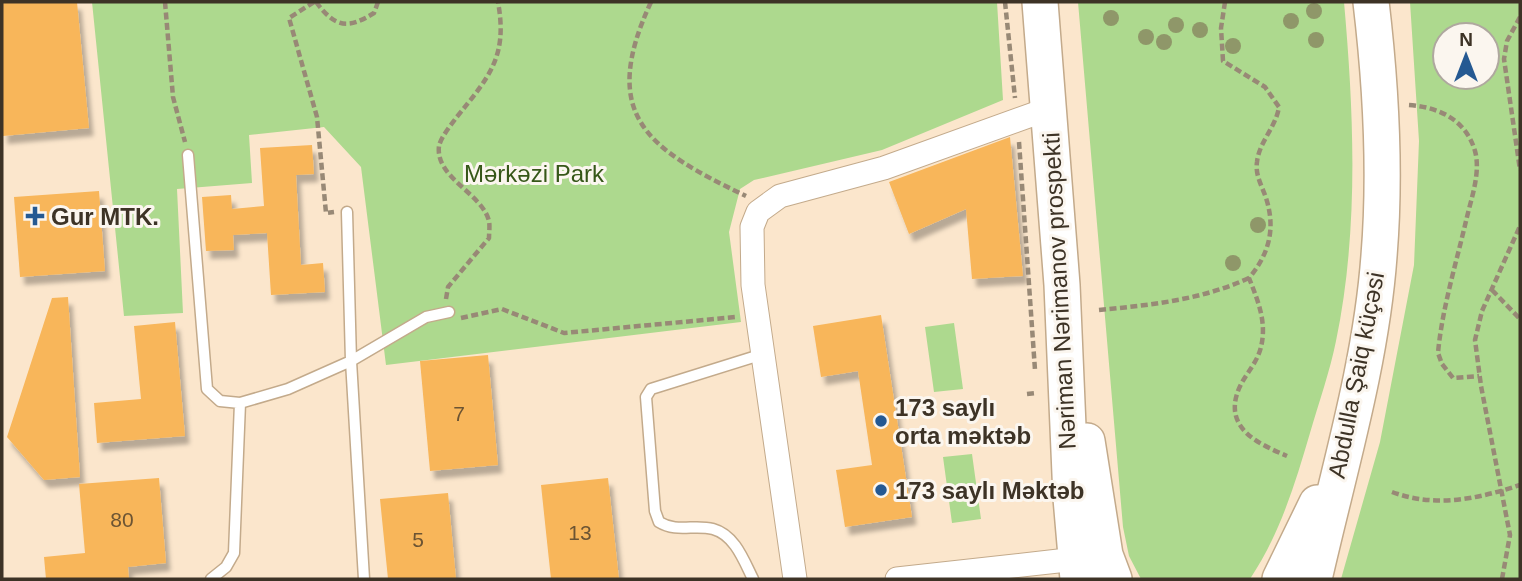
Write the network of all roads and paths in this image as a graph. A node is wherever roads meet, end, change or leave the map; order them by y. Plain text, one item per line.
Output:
1 (165, 2) edge
2 (315, 2) edge
3 (378, 2) edge
4 (498, 2) edge
5 (651, 2) edge
6 (1005, 2) edge
7 (1040, 2) edge
8 (1225, 2) edge
9 (1370, 2) edge
10 (1520, 17) edge
11 (1409, 105) dead end
12 (1032, 107) junction
13 (188, 155) joint
14 (1520, 170) edge
15 (748, 196) dead end
16 (347, 212) joint
17 (1520, 226) edge
18 (1249, 278) junction
19 (1062, 285) junction
20 (1492, 290) junction
21 (1099, 310) dead end
22 (449, 312) junction
23 (748, 316) dead end
24 (1520, 319) edge
25 (763, 354) junction
26 (351, 361) junction
27 (1479, 376) junction
28 (1036, 393) dead end
29 (1027, 394) dead end
30 (240, 404) junction
31 (1344, 447) junction
32 (1287, 456) dead end
33 (1520, 485) edge
34 (1502, 491) junction
35 (1392, 492) dead end
36 (1077, 569) edge
37 (1016, 573) edge
38 (932, 578) edge
39 (211, 579) edge
40 (364, 579) edge
41 (753, 579) edge
42 (795, 579) edge
43 (897, 579) edge
44 (1114, 579) edge
45 (1280, 579) edge
46 (1314, 579) edge
47 (1502, 579) edge

1 - 13 path
2 - 3 path
2 - 16 path
4 - 22 path
5 - 15 path
6 - 12 path
7 - 12 main road, Nəriman Nərimanov prospekti
8 - 18 path
9 - 31 main road, Abdulla Şaiq küçəsi
10 - 14 path
11 - 27 path
12 - 19 main road, Nəriman Nərimanov prospekti
12 - 25 street
13 - 30 lane
16 - 26 lane
17 - 20 path
18 - 21 path
18 - 32 path
19 - 36 main road, Nəriman Nərimanov prospekti
19 - 44 main road
20 - 24 path
20 - 27 path
22 - 23 path
22 - 26 lane
25 - 41 lane
25 - 42 street
26 - 30 lane
26 - 40 lane
27 - 34 path
28 - 29 path
30 - 39 lane
31 - 45 main road
31 - 46 main road, Abdulla Şaiq küçəsi
33 - 34 path
34 - 35 path
34 - 47 path
36 - 37 street
37 - 38 street
38 - 43 street

